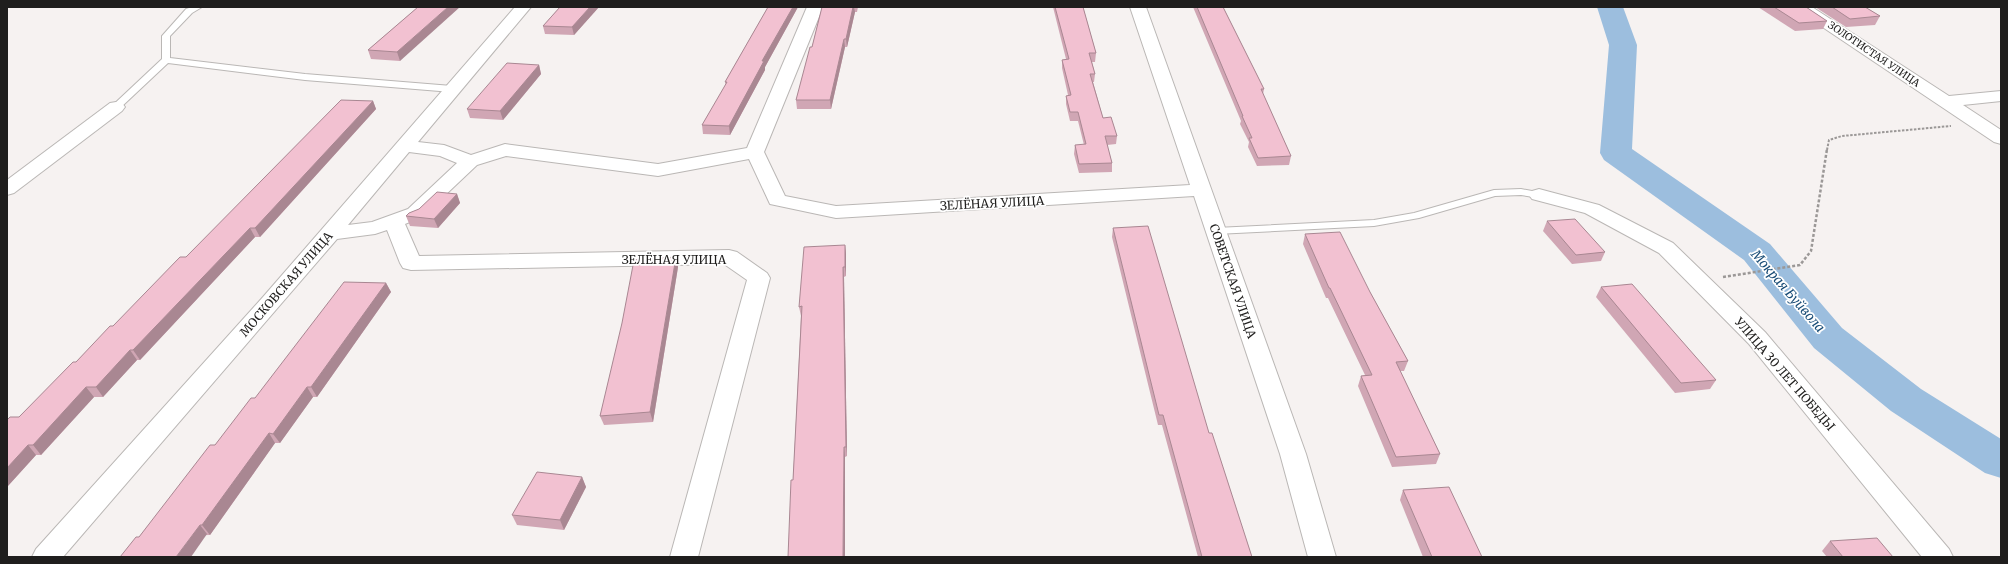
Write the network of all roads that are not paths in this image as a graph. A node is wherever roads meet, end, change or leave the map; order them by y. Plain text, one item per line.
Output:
1 (198, 7) edge
2 (523, 7) edge
3 (814, 7) edge
4 (1138, 7) edge
5 (1802, 7) edge
6 (166, 60) junction
7 (452, 90) junction
8 (2001, 96) edge
9 (1945, 102) junction
10 (116, 107) joint
11 (2001, 138) edge
12 (404, 146) junction
13 (755, 152) junction
14 (470, 161) junction
15 (7, 189) edge
16 (1201, 190) junction
17 (1539, 195) joint
18 (394, 220) junction
19 (1216, 231) junction
20 (330, 233) junction
21 (46, 557) edge
22 (684, 557) edge
23 (1322, 557) edge
24 (1939, 557) edge

1 - 6 lane
2 - 7 street, МОСКОВСКАЯ УЛИЦА
3 - 13 street
4 - 16 street, СОВЕТСКАЯ УЛИЦА
5 - 9 street, ЗОЛОТИСТАЯ УЛИЦА
6 - 7 lane
6 - 10 lane
7 - 12 street, МОСКОВСКАЯ УЛИЦА
8 - 9 street
9 - 11 street, ЗОЛОТИСТАЯ УЛИЦА
10 - 15 street
12 - 14 street
12 - 20 street, МОСКОВСКАЯ УЛИЦА
13 - 14 street
13 - 16 street, ЗЕЛЁНАЯ УЛИЦА
14 - 18 street
16 - 19 street, СОВЕТСКАЯ УЛИЦА
17 - 19 lane
17 - 24 street, УЛИЦА 30 ЛЕТ ПОБЕДЫ
18 - 20 street
18 - 22 street, ЗЕЛЁНАЯ УЛИЦА
19 - 23 street, СОВЕТСКАЯ УЛИЦА
20 - 21 street, МОСКОВСКАЯ УЛИЦА

